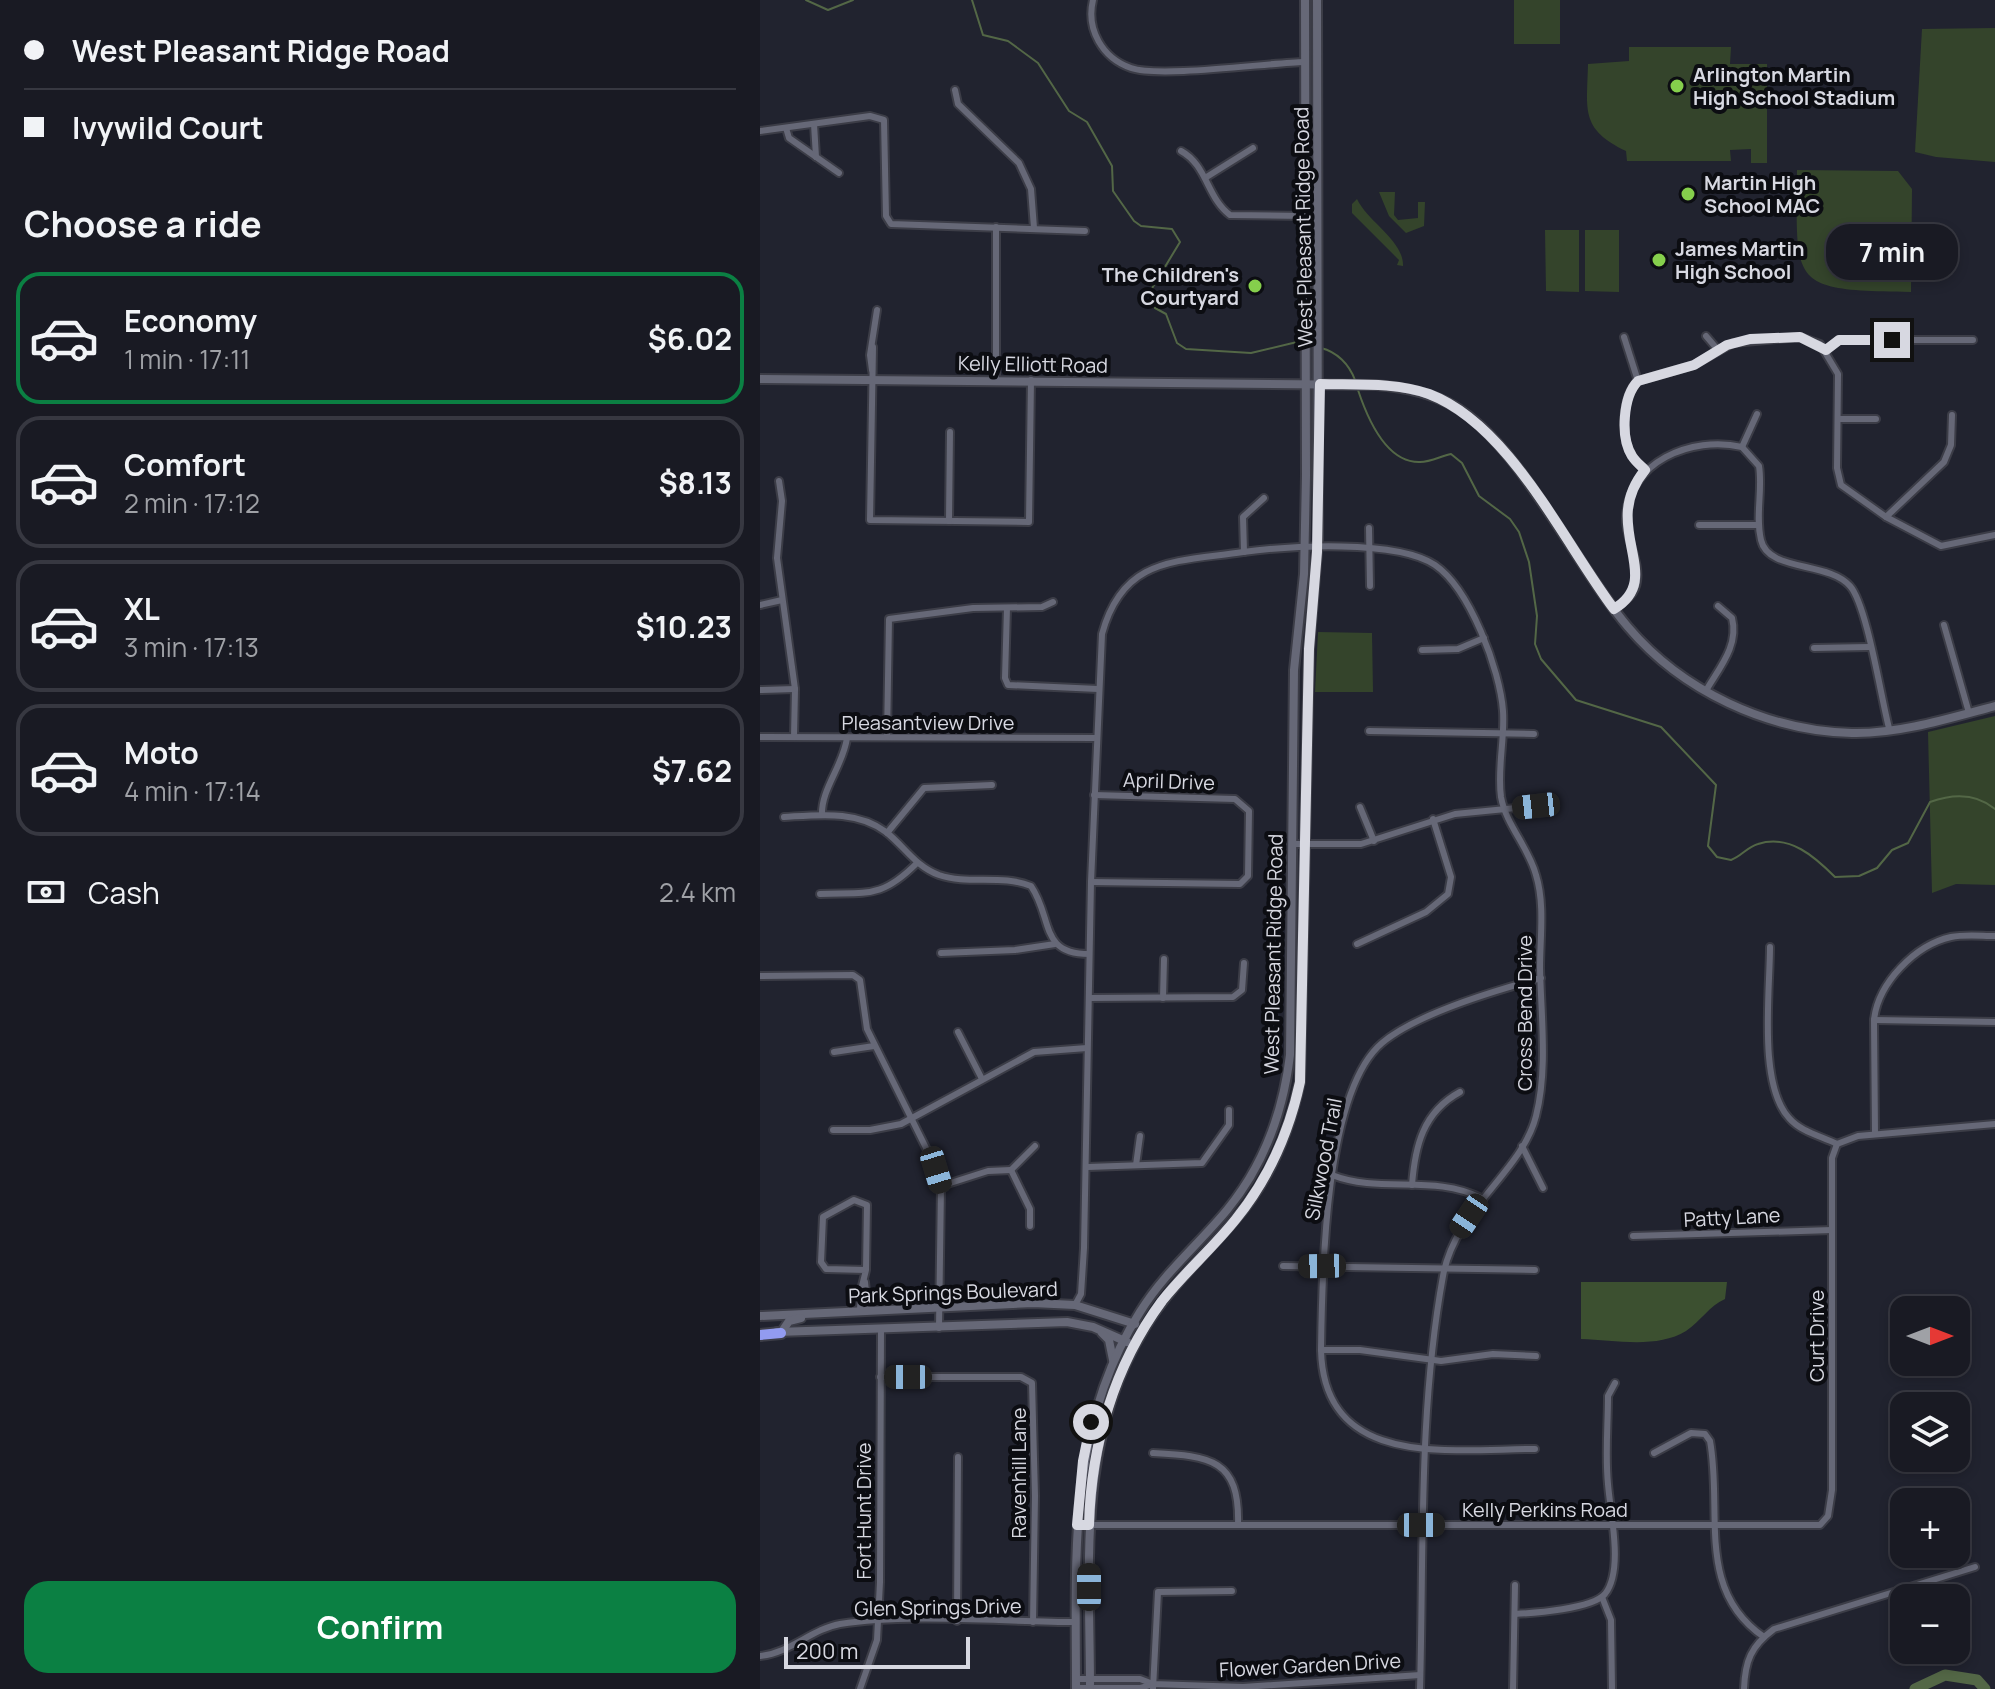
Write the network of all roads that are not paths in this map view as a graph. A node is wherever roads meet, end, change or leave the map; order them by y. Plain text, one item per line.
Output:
1 (1093, 0) edge
2 (1305, 0) edge
3 (1317, 0) edge
4 (1304, 62) junction
5 (955, 90) dead end
6 (814, 124) junction
7 (786, 128) junction
8 (760, 131) edge
9 (1253, 148) dead end
10 (1181, 151) dead end
11 (816, 157) junction
12 (839, 173) dead end
13 (1205, 178) junction
14 (1306, 216) junction
15 (996, 227) junction
16 (1034, 228) junction
17 (1085, 231) dead end
18 (1306, 260) junction
19 (1319, 261) junction
20 (877, 310) dead end
21 (1706, 336) dead end
22 (1624, 337) dead end
23 (1973, 340) dead end
24 (1718, 350) junction
25 (1826, 350) junction
26 (872, 374) junction
27 (760, 379) edge
28 (996, 380) junction
29 (1031, 380) junction
30 (1638, 381) junction
31 (1306, 384) junction
32 (1320, 384) junction
33 (1757, 414) dead end
34 (1952, 415) dead end
35 (1838, 419) junction
36 (1876, 419) dead end
37 (950, 432) dead end
38 (1742, 447) junction
39 (1645, 470) junction
40 (779, 481) dead end
41 (1264, 498) dead end
42 (1886, 517) junction
43 (949, 521) junction
44 (1699, 525) dead end
45 (1759, 525) junction
46 (1369, 528) dead end
47 (1995, 535) edge
48 (1305, 546) junction
49 (1318, 546) junction
50 (1370, 551) junction
51 (1244, 552) junction
52 (1370, 586) dead end
53 (782, 600) junction
54 (1053, 602) dead end
55 (760, 605) edge
56 (1718, 606) dead end
57 (1007, 608) junction
58 (1614, 609) junction
59 (1944, 625) dead end
60 (1484, 638) junction
61 (1869, 647) junction
62 (1814, 648) dead end
63 (1422, 650) dead end
64 (795, 689) junction
65 (1098, 689) junction
66 (1707, 689) junction
67 (760, 690) edge
68 (1995, 706) edge
69 (1969, 713) junction
70 (1889, 728) junction
71 (1369, 731) dead end
72 (1502, 732) junction
73 (1534, 734) dead end
74 (760, 737) edge
75 (794, 737) junction
76 (887, 737) junction
77 (847, 738) junction
78 (1096, 738) junction
79 (992, 785) dead end
80 (1094, 795) junction
81 (1536, 806) dead end
82 (1360, 807) dead end
83 (1505, 810) junction
84 (822, 815) junction
85 (784, 817) dead end
86 (1433, 819) junction
87 (887, 833) junction
88 (1374, 841) junction
89 (1292, 844) junction
90 (1306, 845) junction
91 (917, 863) junction
92 (1091, 882) junction
93 (820, 894) dead end
94 (1995, 936) edge
95 (1055, 944) junction
96 (1357, 944) dead end
97 (1770, 947) dead end
98 (941, 953) dead end
99 (1089, 954) junction
100 (1164, 959) dead end
101 (1244, 963) dead end
102 (760, 976) edge
103 (1541, 978) junction
104 (1089, 998) junction
105 (1163, 998) junction
106 (1874, 1020) junction
107 (1995, 1022) edge
108 (958, 1032) dead end
109 (874, 1046) junction
110 (1087, 1048) junction
111 (834, 1052) dead end
112 (982, 1079) junction
113 (1460, 1092) dead end
114 (1229, 1110) dead end
115 (909, 1120) junction
116 (1995, 1124) edge
117 (833, 1130) dead end
118 (1875, 1134) junction
119 (1140, 1136) dead end
120 (1837, 1144) junction
121 (1035, 1146) dead end
122 (1522, 1146) junction
123 (1136, 1165) junction
124 (1088, 1167) junction
125 (1011, 1170) junction
126 (1332, 1175) junction
127 (1412, 1185) junction
128 (941, 1186) junction
129 (1543, 1188) dead end
130 (1481, 1198) junction
131 (1030, 1226) dead end
132 (1832, 1230) junction
133 (1633, 1236) dead end
134 (1283, 1266) dead end
135 (1322, 1266) junction
136 (1444, 1269) junction
137 (866, 1270) junction
138 (1535, 1270) dead end
139 (1147, 1302) junction
140 (1075, 1305) junction
141 (939, 1307) junction
142 (864, 1310) junction
143 (821, 1313) junction
144 (1115, 1315) junction
145 (760, 1316) edge
146 (1133, 1323) junction
147 (1091, 1327) junction
148 (939, 1328) junction
149 (1143, 1329) junction
150 (881, 1330) junction
151 (760, 1333) edge
152 (781, 1333) junction
153 (1124, 1340) junction
154 (1135, 1345) junction
155 (1321, 1350) junction
156 (1536, 1356) dead end
157 (1431, 1360) junction
158 (1112, 1364) junction
159 (880, 1377) junction
160 (1615, 1383) dead end
161 (1423, 1449) junction
162 (1535, 1449) dead end
163 (1153, 1453) dead end
164 (1654, 1453) dead end
165 (958, 1457) dead end
166 (1077, 1525) junction
167 (1089, 1525) junction
168 (1238, 1525) junction
169 (1421, 1525) junction
170 (1613, 1525) junction
171 (1717, 1525) junction
172 (1820, 1525) joint
173 (1975, 1567) dead end
174 (1515, 1585) dead end
175 (1232, 1591) dead end
176 (1602, 1597) junction
177 (1515, 1614) junction
178 (957, 1621) junction
179 (1033, 1622) junction
180 (1076, 1622) junction
181 (877, 1623) junction
182 (1764, 1637) junction
183 (760, 1656) edge
184 (1420, 1675) junction
185 (1076, 1685) edge
186 (1090, 1685) edge
187 (1153, 1686) edge
188 (860, 1689) edge
189 (1420, 1689) edge
190 (1513, 1689) edge
191 (1612, 1689) edge
192 (1744, 1689) edge

1 - 4 street
2 - 4 main road, West Pleasant Ridge Road
3 - 19 main road, West Pleasant Ridge Road
4 - 14 main road, West Pleasant Ridge Road
5 - 16 street
6 - 7 street
6 - 11 street
6 - 15 street
7 - 8 street
7 - 11 street
9 - 13 street
10 - 13 street
11 - 12 street
13 - 14 street
14 - 18 main road, West Pleasant Ridge Road
15 - 16 street
15 - 28 street
16 - 17 street
18 - 19 main road
18 - 31 main road, West Pleasant Ridge Road
19 - 32 main road, West Pleasant Ridge Road
20 - 26 street
21 - 24 street
22 - 30 street
23 - 25 street
24 - 25 street
24 - 30 street
25 - 35 street
26 - 27 main road, Kelly Elliott Road
26 - 28 main road, Kelly Elliott Road
26 - 43 street
28 - 29 main road, Kelly Elliott Road
29 - 31 main road, Kelly Elliott Road
29 - 43 street
30 - 39 street
31 - 32 main road, Kelly Elliott Road
31 - 48 main road, West Pleasant Ridge Road
32 - 49 main road, West Pleasant Ridge Road
32 - 58 main road, Kelly Elliott Road
33 - 38 street
34 - 42 street
35 - 36 street
35 - 42 street
37 - 43 street
38 - 39 street
38 - 45 street
39 - 58 street
40 - 53 street
41 - 51 street
42 - 47 street
44 - 45 street
45 - 61 street
46 - 50 street
48 - 49 street, Cross Bend Drive
48 - 51 street
48 - 89 main road, West Pleasant Ridge Road
49 - 50 street, Cross Bend Drive
49 - 90 main road, West Pleasant Ridge Road
50 - 52 street
50 - 60 street, Cross Bend Drive
51 - 65 street
53 - 55 street
53 - 64 street
54 - 57 street
56 - 66 street
57 - 65 street
57 - 76 street
58 - 66 main road, Kelly Elliott Road
59 - 69 street
60 - 63 street
60 - 72 street, Cross Bend Drive
61 - 62 street
61 - 70 street
64 - 67 street
64 - 75 street
65 - 78 street
66 - 70 main road, Kelly Elliott Road
68 - 69 main road, Kelly Elliott Road
69 - 70 main road, Kelly Elliott Road
71 - 72 street
72 - 73 street
72 - 83 street, Cross Bend Drive
74 - 75 street, Pleasantview Drive
75 - 77 street, Pleasantview Drive
76 - 77 street, Pleasantview Drive
76 - 78 street, Pleasantview Drive
77 - 84 street
78 - 80 street
79 - 87 street
80 - 92 street
80 - 92 street, April Drive
81 - 83 street
82 - 88 street
83 - 86 street
83 - 103 street, Cross Bend Drive
84 - 85 street
84 - 87 street
86 - 88 street
86 - 96 street
87 - 91 street
88 - 90 street
89 - 90 street
89 - 139 main road, West Pleasant Ridge Road
90 - 149 main road, West Pleasant Ridge Road
91 - 93 street
91 - 95 street
92 - 99 street
94 - 106 street
95 - 98 street
95 - 99 street
97 - 120 street
99 - 104 street
100 - 105 street
101 - 105 street
102 - 109 street
103 - 122 street, Cross Bend Drive
103 - 126 street, Silkwood Trail
104 - 105 street
104 - 110 street
106 - 107 street
106 - 118 street
108 - 112 street
109 - 111 street
109 - 115 street
110 - 112 street
110 - 124 street
112 - 115 street
113 - 127 street
114 - 123 street
115 - 117 street
115 - 128 street
116 - 118 street
118 - 120 street
119 - 123 street
120 - 132 street, Curt Drive
121 - 125 street
122 - 129 street
122 - 130 street, Cross Bend Drive
123 - 124 street
124 - 140 street
125 - 128 street
125 - 131 street
126 - 127 street
126 - 135 street, Silkwood Trail
127 - 130 street
128 - 141 street
130 - 136 street, Cross Bend Drive
132 - 133 street, Patty Lane
132 - 172 street, Curt Drive
134 - 135 street
135 - 136 street
135 - 155 street, Silkwood Trail
136 - 138 street
136 - 157 street, Cross Bend Drive
137 - 137 street
137 - 142 street
139 - 144 main road
139 - 146 main road, West Pleasant Ridge Road
140 - 141 main road, Park Springs Boulevard
140 - 144 main road, Park Springs Boulevard
141 - 142 main road, Park Springs Boulevard
141 - 148 street
142 - 143 main road, Park Springs Boulevard
143 - 145 main road, Park Springs Boulevard
143 - 152 main road
144 - 146 main road, Park Springs Boulevard
146 - 149 main road, Park Springs Boulevard
146 - 153 main road, West Pleasant Ridge Road
147 - 148 main road, Park Springs Boulevard
147 - 153 main road, Park Springs Boulevard
147 - 158 main road
148 - 150 main road, Park Springs Boulevard
149 - 154 main road, West Pleasant Ridge Road
150 - 152 main road, Park Springs Boulevard
150 - 159 street, Fort Hunt Drive
151 - 152 highway
153 - 154 main road, Park Springs Boulevard
153 - 158 main road, West Pleasant Ridge Road
154 - 167 main road, West Pleasant Ridge Road
155 - 157 street
155 - 161 street, Silkwood Trail
156 - 157 street
157 - 161 street, Cross Bend Drive
158 - 166 main road, West Pleasant Ridge Road
159 - 179 street, Ravenhill Lane
159 - 181 street, Fort Hunt Drive
160 - 170 street
161 - 162 street, Silkwood Trail
161 - 169 street, Cross Bend Drive
163 - 168 street
164 - 171 street
165 - 178 street
166 - 167 street, Kelly Perkins Road
166 - 180 main road, West Pleasant Ridge Road
167 - 168 street, Kelly Perkins Road
167 - 186 main road, West Pleasant Ridge Road
168 - 169 street, Kelly Perkins Road
169 - 170 street, Kelly Perkins Road
169 - 184 street, Cross Bend Drive
170 - 171 street, Kelly Perkins Road
170 - 176 street
171 - 172 street, Kelly Perkins Road
171 - 182 street
173 - 182 street
174 - 177 street
175 - 187 street
176 - 177 street
176 - 191 street
177 - 190 street
178 - 179 street, Glen Springs Drive
178 - 181 street, Glen Springs Drive
179 - 180 street, Glen Springs Drive
180 - 185 main road, West Pleasant Ridge Road
181 - 183 street, Glen Springs Drive
181 - 188 street, Fort Hunt Drive
182 - 192 street
184 - 187 street, Flower Garden Drive
184 - 189 street, Cross Bend Drive
185 - 186 street, Flower Garden Drive
186 - 187 street, Flower Garden Drive

